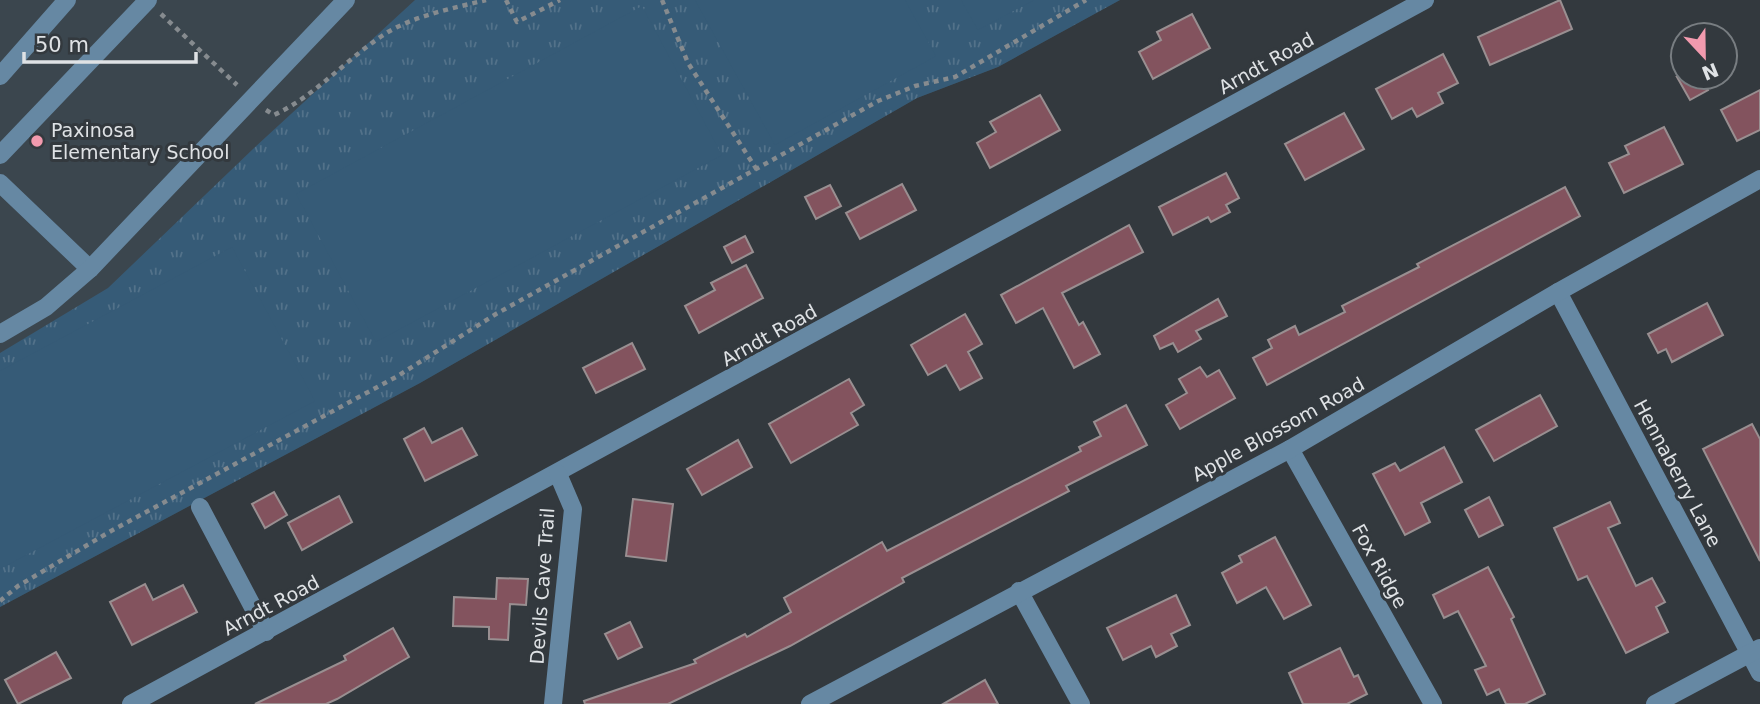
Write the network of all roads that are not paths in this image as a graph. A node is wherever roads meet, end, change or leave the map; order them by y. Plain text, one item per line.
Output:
1 (67, 0) edge
2 (346, 0) edge
3 (1416, 2) edge
4 (153, 6) edge
5 (0, 76) edge
6 (0, 156) edge
7 (1760, 179) edge
8 (0, 183) edge
9 (90, 269) junction
10 (1559, 292) junction
11 (0, 334) edge
12 (1290, 449) junction
13 (558, 474) junction
14 (200, 507) dead end
15 (1019, 592) junction
16 (265, 632) junction
17 (1755, 651) edge
18 (1760, 673) edge
19 (131, 704) edge
20 (553, 704) edge
21 (810, 704) edge
22 (1081, 704) edge
23 (1433, 704) edge
24 (1655, 704) edge

1 - 5 street
2 - 9 street
3 - 13 street, Arndt Road
4 - 6 street
7 - 10 street, Apple Blossom Road
8 - 9 street
9 - 11 street
10 - 12 street, Apple Blossom Road
10 - 17 street, Hennaberry Lane
12 - 15 street, Apple Blossom Road
12 - 23 street, Fox Ridge
13 - 16 street, Arndt Road
13 - 20 street, Devils Cave Trail
14 - 16 street
15 - 21 street, Apple Blossom Road
15 - 22 street
16 - 19 street, Arndt Road
17 - 18 street, Hennaberry Lane
17 - 24 street

